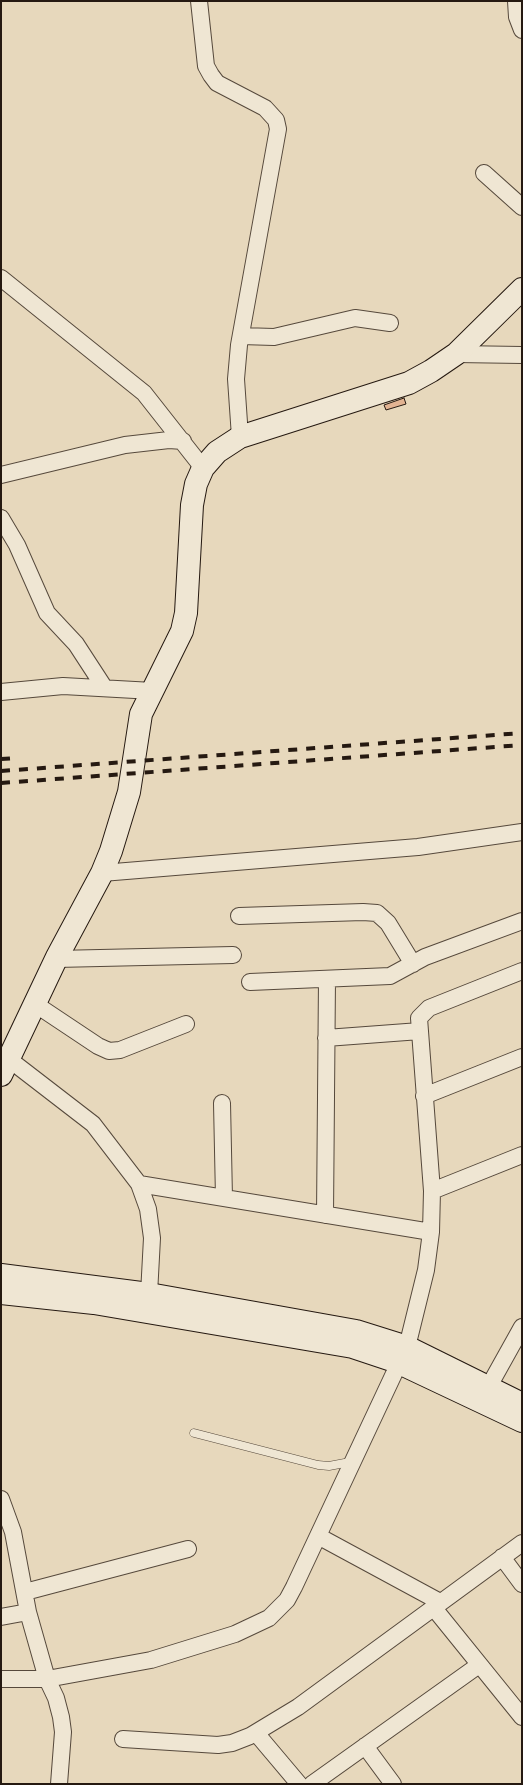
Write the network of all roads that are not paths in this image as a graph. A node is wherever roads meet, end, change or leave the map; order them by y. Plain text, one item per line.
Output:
1 (199, 1) edge
2 (516, 1) edge
3 (522, 30) edge
4 (484, 173) dead end
5 (522, 207) edge
6 (2, 282) edge
7 (522, 289) edge
8 (390, 322) dead end
9 (241, 336) junction
10 (456, 354) junction
11 (522, 354) edge
12 (240, 437) junction
13 (183, 440) junction
14 (203, 468) junction
15 (1, 475) edge
16 (1, 518) edge
17 (104, 687) junction
18 (153, 691) junction
19 (1, 692) edge
20 (522, 832) edge
21 (102, 873) junction
22 (239, 916) dead end
23 (522, 921) edge
24 (234, 954) dead end
25 (56, 959) junction
26 (413, 964) junction
27 (522, 971) edge
28 (327, 979) junction
29 (250, 982) dead end
30 (35, 1004) junction
31 (186, 1024) dead end
32 (420, 1031) junction
33 (326, 1038) junction
34 (522, 1057) edge
35 (6, 1068) edge
36 (424, 1096) junction
37 (222, 1102) dead end
38 (521, 1158) edge
39 (139, 1184) junction
40 (432, 1191) junction
41 (224, 1198) junction
42 (325, 1215) junction
43 (431, 1232) junction
44 (1, 1275) edge
45 (1, 1293) edge
46 (149, 1294) junction
47 (522, 1327) edge
48 (403, 1355) junction
49 (488, 1388) junction
50 (522, 1404) edge
51 (522, 1421) edge
52 (194, 1433) dead end
53 (354, 1460) junction
54 (1, 1499) edge
55 (318, 1536) junction
56 (522, 1543) edge
57 (188, 1548) dead end
58 (502, 1557) junction
59 (522, 1584) edge
60 (25, 1592) junction
61 (437, 1605) junction
62 (28, 1612) junction
63 (1, 1617) edge
64 (479, 1665) junction
65 (1, 1679) edge
66 (47, 1679) junction
67 (522, 1718) edge
68 (256, 1733) junction
69 (123, 1739) dead end
70 (365, 1746) junction
71 (59, 1784) edge
72 (299, 1784) edge
73 (312, 1784) edge
74 (393, 1784) edge

1 - 9 street
2 - 3 street
4 - 5 street
6 - 13 street
7 - 10 main road
8 - 9 street
9 - 12 street
10 - 11 street
10 - 12 main road
12 - 14 main road
13 - 14 street
13 - 15 street
14 - 18 main road
16 - 17 street
17 - 18 street
17 - 19 street
18 - 21 main road
20 - 21 street
21 - 25 main road
22 - 26 street
23 - 26 street
24 - 25 street
25 - 30 main road
26 - 28 street
27 - 32 street
28 - 29 street
28 - 33 street
30 - 31 street
30 - 35 main road
32 - 33 street
32 - 36 street
33 - 42 street
34 - 36 street
35 - 39 street
36 - 40 street
37 - 41 street
38 - 40 street
39 - 41 street
39 - 46 street
40 - 43 street
41 - 42 street
42 - 43 street
43 - 48 street
44 - 46 main road
45 - 48 main road
46 - 48 main road
47 - 49 street
48 - 49 main road
48 - 51 main road
48 - 53 street
49 - 50 main road
52 - 53 lane
53 - 55 street
54 - 60 street
55 - 61 street
55 - 66 street
56 - 58 street
57 - 60 street
58 - 59 street
58 - 61 street
60 - 62 street
61 - 64 street
61 - 68 street
62 - 63 street
62 - 66 street
64 - 67 street
64 - 70 street
65 - 66 street
66 - 71 street
68 - 69 street
68 - 72 street
70 - 73 street
70 - 74 street

